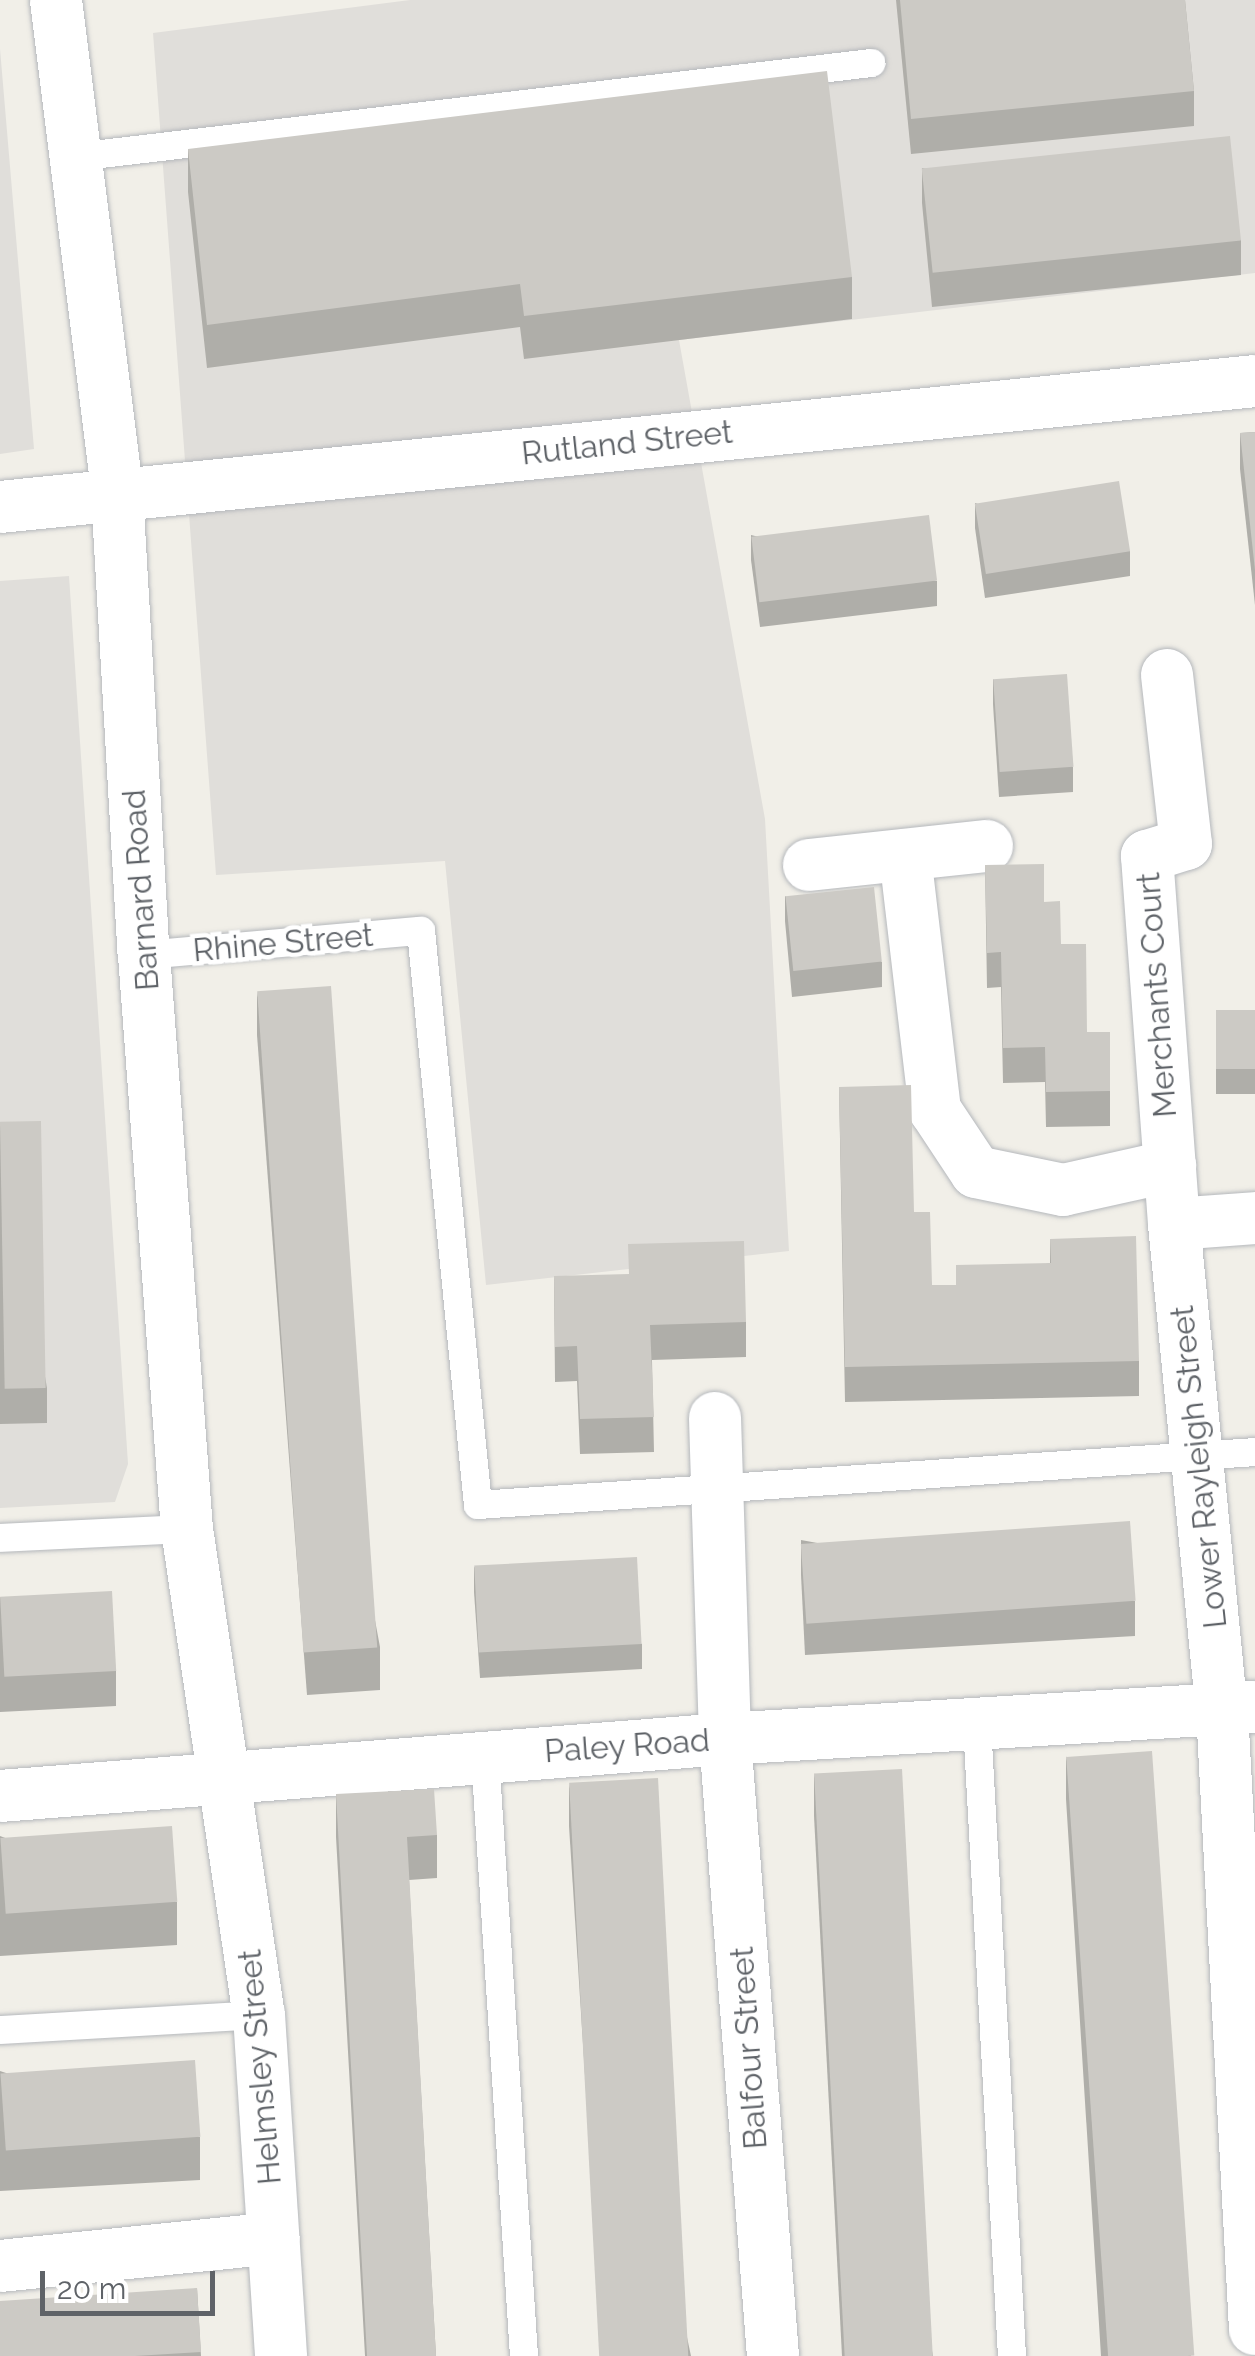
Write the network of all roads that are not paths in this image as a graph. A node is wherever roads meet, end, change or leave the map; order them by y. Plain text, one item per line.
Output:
1 (56, 0) edge
2 (871, 63) dead end
3 (76, 157) junction
4 (1255, 381) edge
5 (118, 494) junction
6 (0, 507) edge
7 (1167, 675) dead end
8 (987, 846) dead end
9 (904, 855) junction
10 (809, 865) dead end
11 (144, 955) junction
12 (1170, 1166) junction
13 (1255, 1218) edge
14 (1174, 1224) junction
15 (715, 1418) dead end
16 (1255, 1452) edge
17 (1200, 1455) junction
18 (717, 1488) junction
19 (187, 1529) junction
20 (0, 1538) edge
21 (1239, 1708) edge
22 (977, 1724) junction
23 (725, 1739) junction
24 (485, 1756) junction
25 (227, 1779) junction
26 (0, 1796) edge
27 (259, 2015) junction
28 (0, 2030) edge
29 (274, 2238) junction
30 (0, 2266) edge
31 (1255, 2329) edge
32 (280, 2356) edge
33 (524, 2356) edge
34 (773, 2356) edge
35 (1012, 2356) edge

1 - 3 street, Barnard Road
2 - 3 lane
3 - 5 street, Barnard Road
4 - 5 street, Rutland Street
5 - 6 street, Rutland Street
5 - 11 street, Barnard Road
7 - 12 street, Merchants Court
8 - 9 street
9 - 10 street
9 - 12 street
11 - 18 lane, Rhine Street
11 - 19 street, Barnard Road
12 - 14 street, Merchants Court
13 - 14 street
14 - 17 street, Lower Rayleigh Street
15 - 18 street, Balfour Street
16 - 17 lane
17 - 18 lane
17 - 21 street, Lower Rayleigh Street
18 - 23 street, Balfour Street
19 - 20 lane
19 - 25 street, Barnard Road
21 - 22 street, Paley Road
21 - 31 street, Lower Rayleigh Street
22 - 23 street, Paley Road
22 - 35 lane
23 - 24 street, Paley Road
23 - 34 street, Balfour Street
24 - 25 street, Paley Road
24 - 33 lane
25 - 26 street, Paley Road
25 - 27 street, Helmsley Street
27 - 28 lane
27 - 29 street, Helmsley Street
29 - 30 street
29 - 32 street, Helmsley Street

